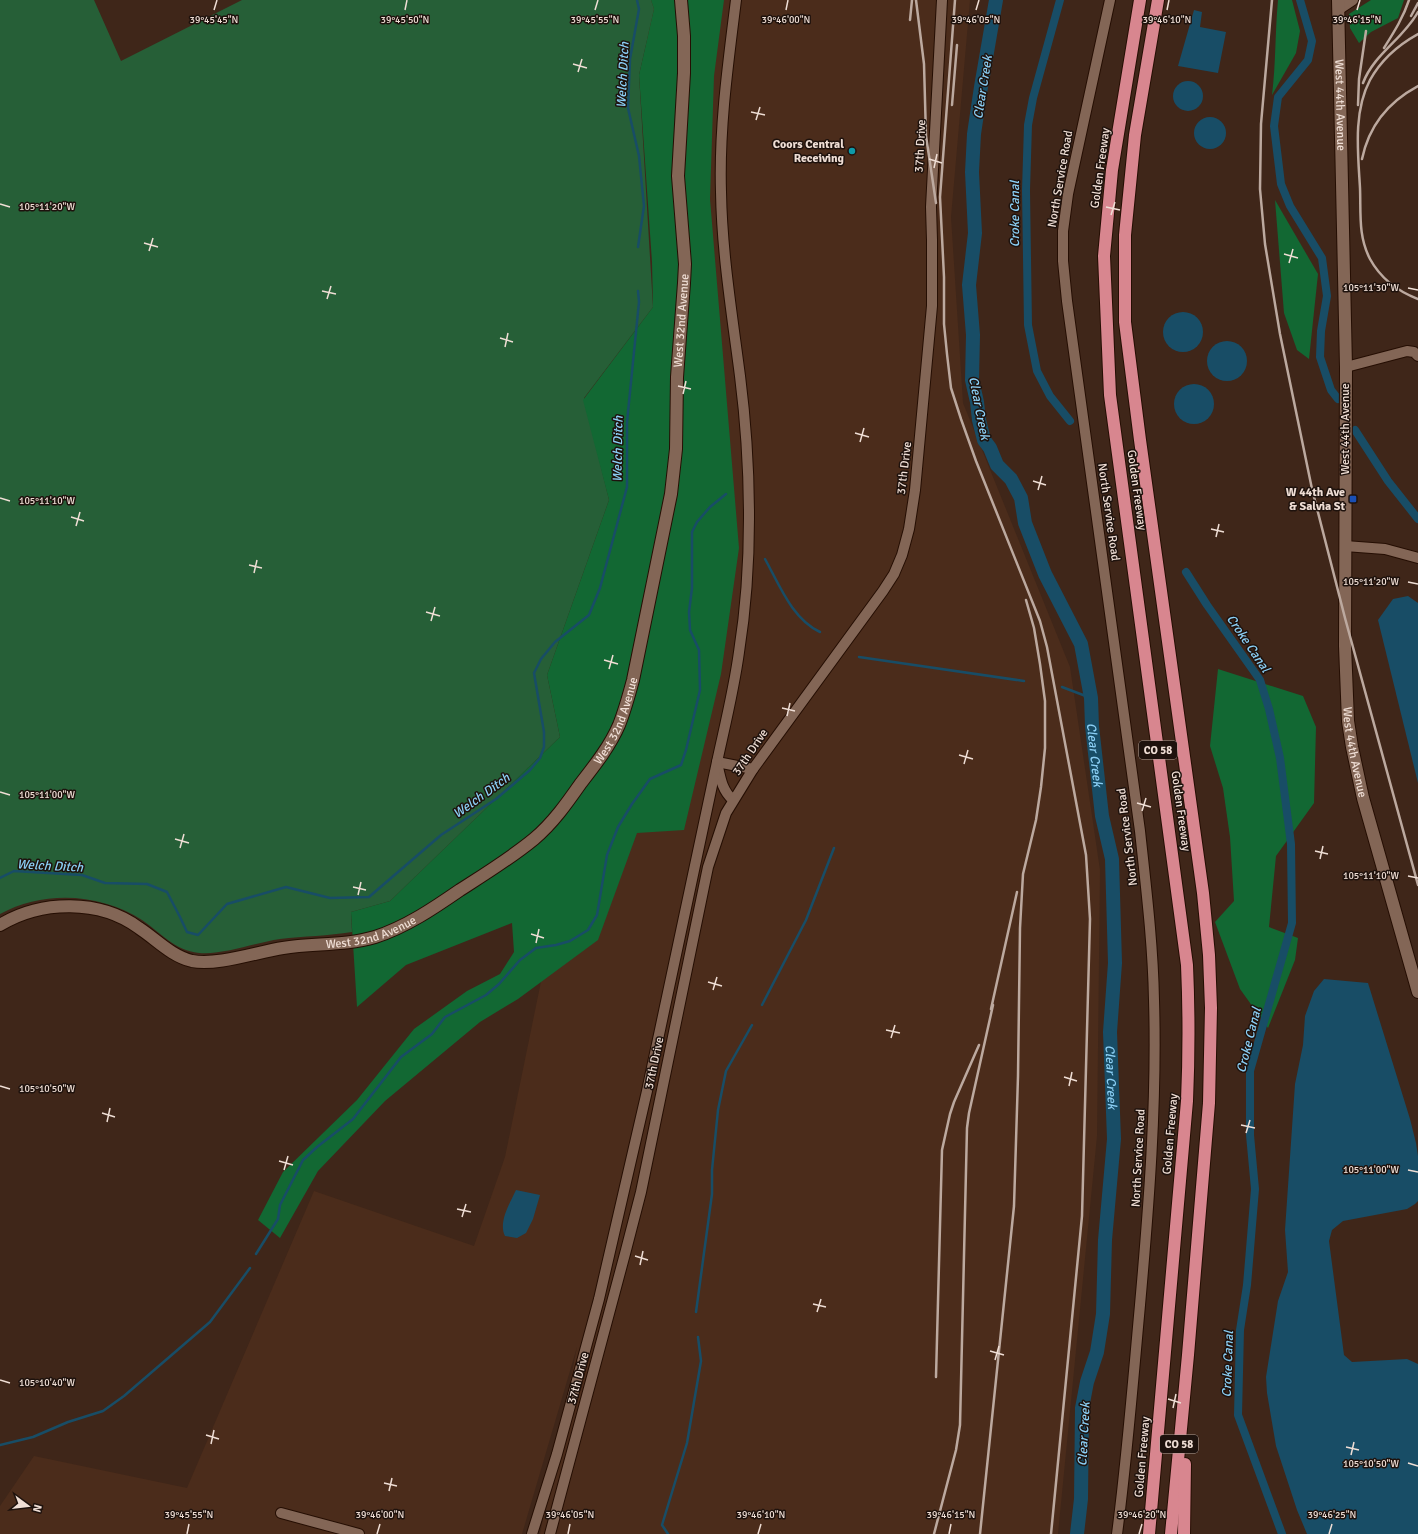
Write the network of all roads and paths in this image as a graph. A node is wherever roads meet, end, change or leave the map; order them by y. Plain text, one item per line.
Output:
1 (681, 0) edge
2 (736, 0) edge
3 (942, 0) edge
4 (1110, 0) edge
5 (1140, 0) edge
6 (1158, 0) edge
7 (1353, 0) edge
8 (1338, 5) edge
9 (1418, 356) edge
10 (1346, 367) junction
11 (1345, 546) junction
12 (1418, 558) edge
13 (717, 762) junction
14 (752, 770) junction
15 (733, 800) junction
16 (0, 925) edge
17 (1418, 992) edge
18 (1188, 1355) junction
19 (281, 1513) dead end
20 (359, 1534) edge
21 (532, 1534) edge
22 (550, 1534) edge
23 (1117, 1534) edge
24 (1148, 1534) edge
25 (1171, 1534) edge
26 (1184, 1534) edge

1 - 16 street, West 32nd Avenue
2 - 13 street
3 - 14 street, 37th Drive
4 - 23 street, North Service Road
5 - 24 highway, Golden Freeway / CO 58
6 - 18 highway, Golden Freeway / CO 58
7 - 8 street
8 - 10 street, West 44th Avenue
9 - 10 street
10 - 11 street, West 44th Avenue
11 - 12 street
11 - 17 street, West 44th Avenue
13 - 14 street
13 - 15 street
13 - 21 street
14 - 15 street, 37th Drive
15 - 22 street, 37th Drive
18 - 25 highway, Golden Freeway / CO 58
18 - 26 highway
19 - 20 street

